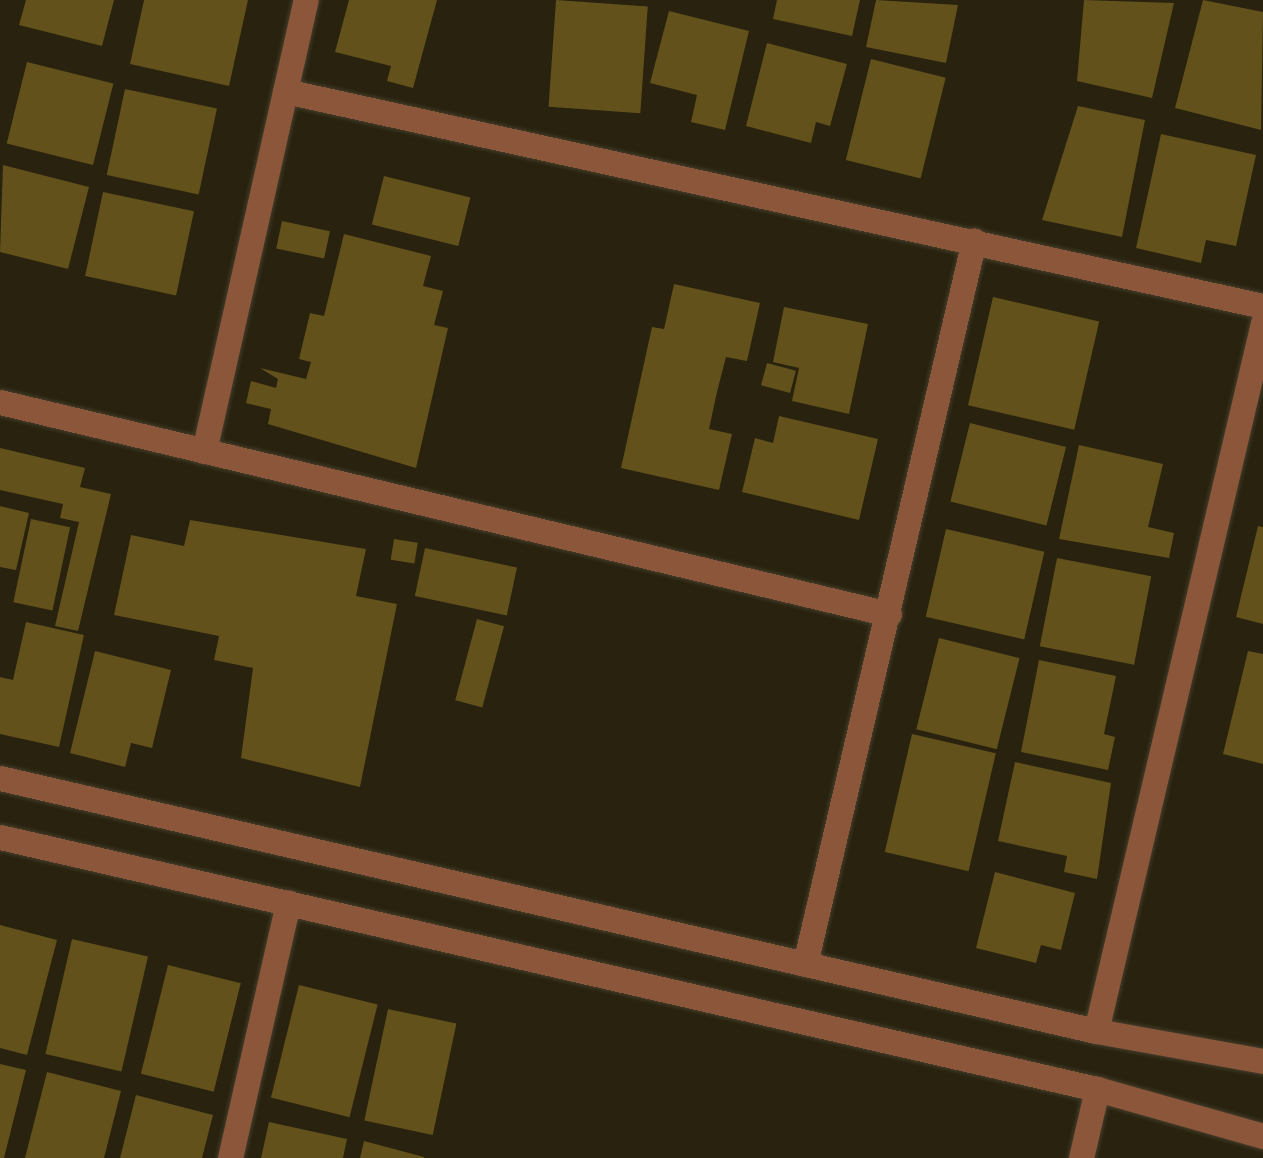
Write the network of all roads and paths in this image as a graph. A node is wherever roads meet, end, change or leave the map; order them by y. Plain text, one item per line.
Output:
1 (306, 0) edge
2 (285, 91) junction
3 (974, 240) junction
4 (1263, 306) edge
5 (1263, 323) edge
6 (0, 402) edge
7 (204, 451) junction
8 (889, 614) junction
9 (0, 778) edge
10 (0, 837) edge
11 (288, 904) junction
12 (804, 964) junction
13 (1096, 1031) junction
14 (1263, 1061) edge
15 (1096, 1089) junction
16 (1263, 1136) edge
17 (230, 1158) edge
18 (1081, 1158) edge

1 - 2 street
2 - 3 street
2 - 7 street
3 - 4 street
3 - 8 street
5 - 13 street
6 - 7 street
7 - 8 street
8 - 12 street
9 - 12 street
10 - 11 street
11 - 15 street
11 - 17 street
12 - 13 street
13 - 14 street
15 - 16 street
15 - 18 street

